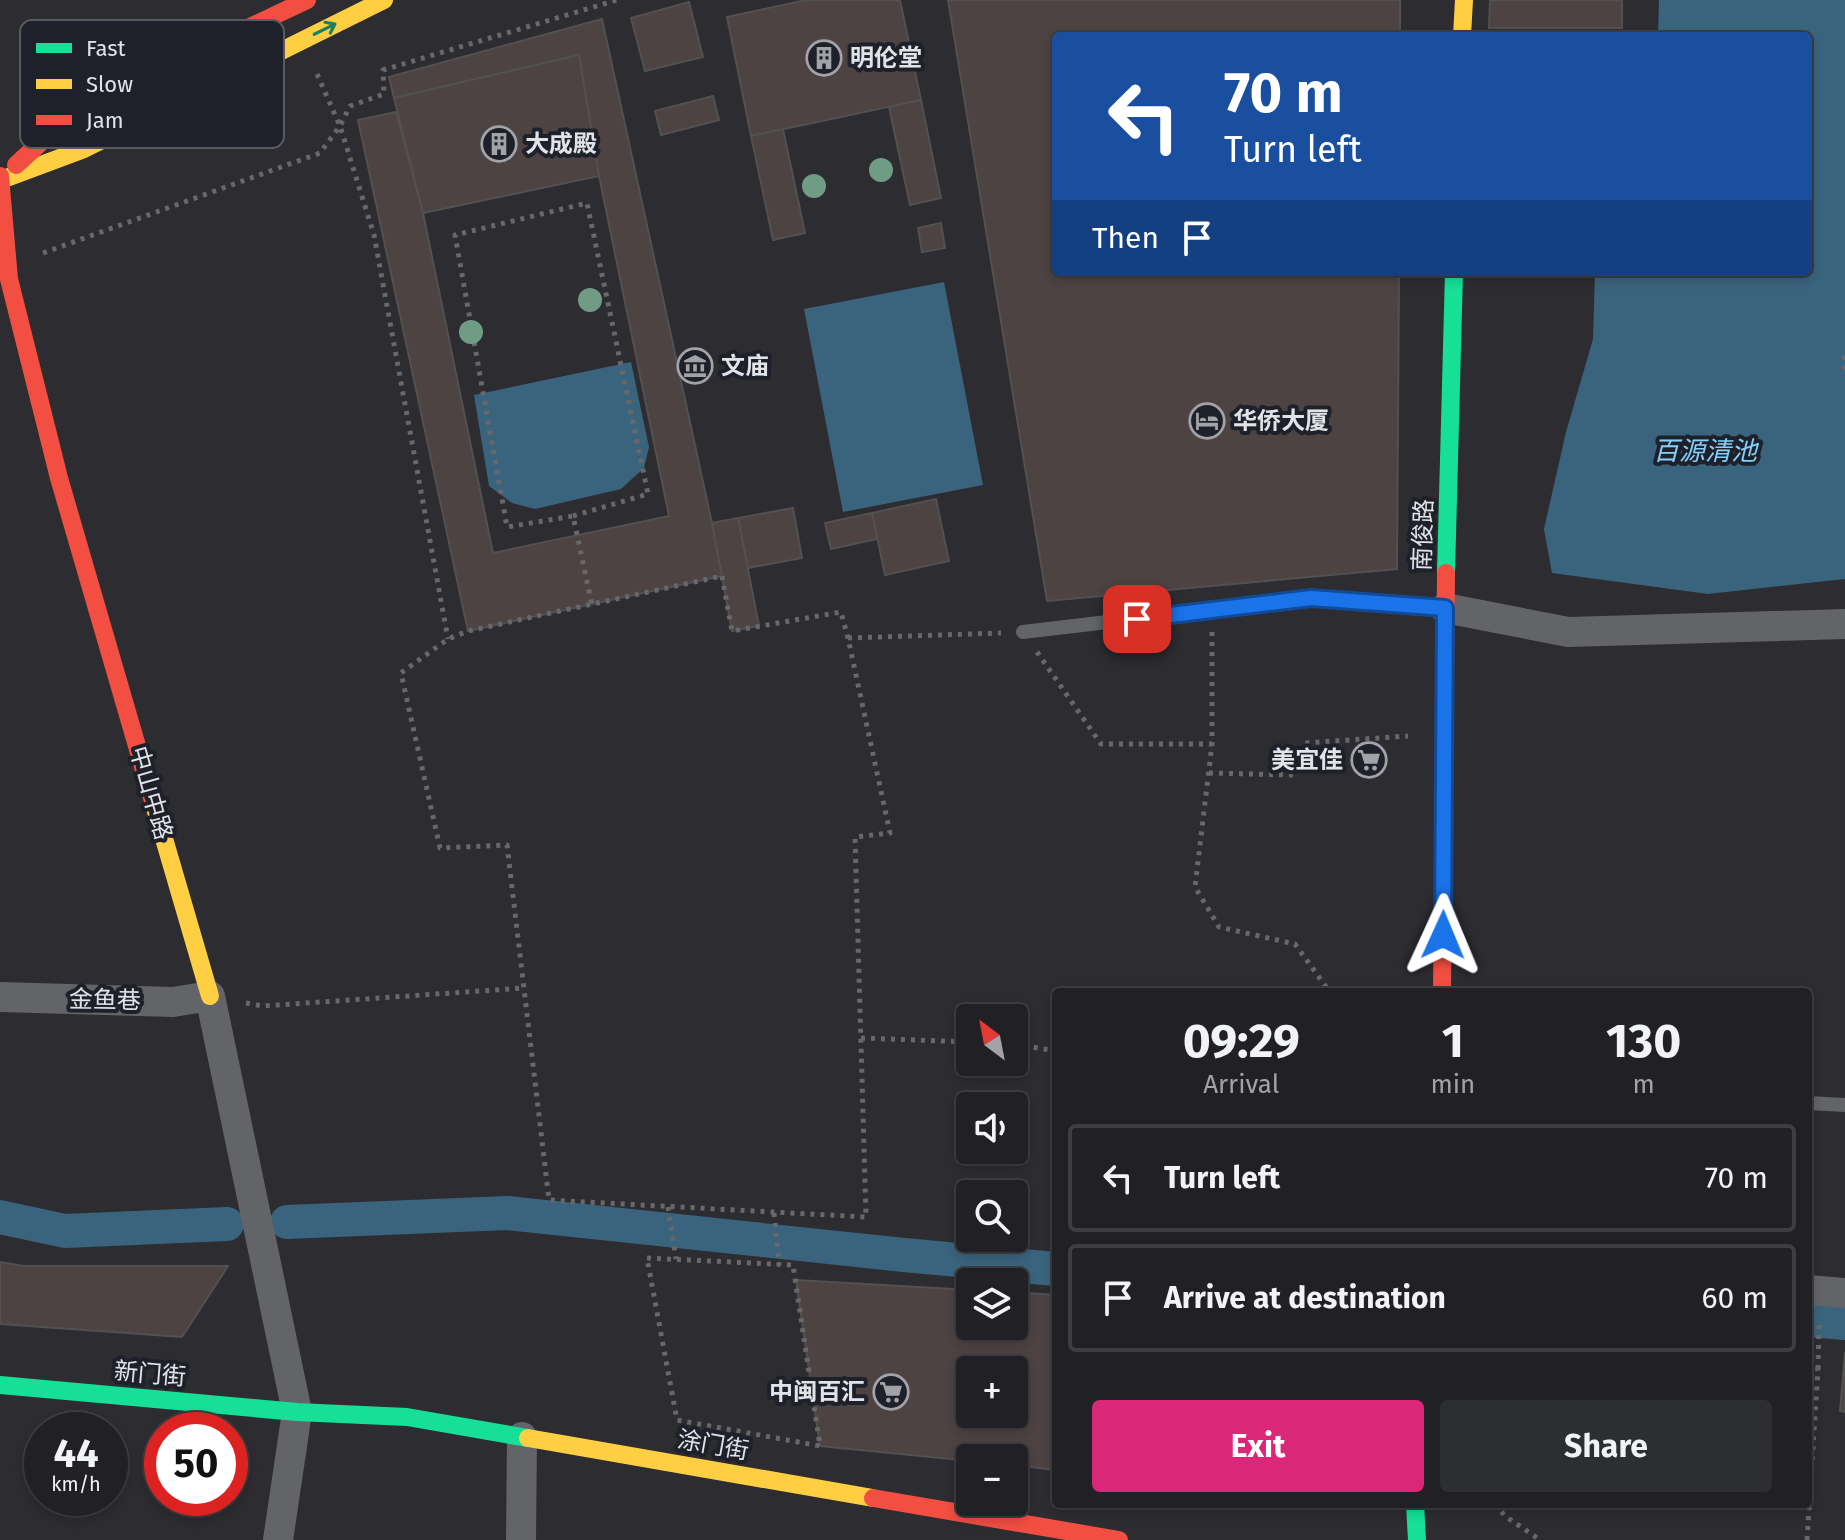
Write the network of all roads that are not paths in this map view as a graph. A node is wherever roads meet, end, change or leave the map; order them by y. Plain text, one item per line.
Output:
1 (307, 0) edge
2 (384, 0) edge
3 (1464, 0) edge
4 (270, 8) edge
5 (247, 20) edge
6 (1462, 32) edge
7 (284, 50) edge
8 (34, 148) edge
9 (86, 148) edge
10 (0, 179) edge
11 (1454, 276) edge
12 (1445, 608) junction
13 (1845, 624) edge
14 (1023, 632) road end
15 (1442, 988) edge
16 (210, 996) junction
17 (0, 997) edge
18 (1812, 1103) edge
19 (1845, 1105) edge
20 (0, 1385) edge
21 (297, 1412) junction
22 (522, 1437) junction
23 (1415, 1508) edge
24 (278, 1540) edge
25 (521, 1540) edge
26 (1119, 1540) edge
27 (1417, 1540) edge

1 - 4 main road
7 -> 2 main road
3 - 6 main road
4 - 5 main road
8 - 10 main road
10 -> 9 main road
10 - 16 main road, 中山中路
11 - 12 main road, 南俊路
12 - 13 street
12 - 14 lane
12 - 15 main road, 南俊路
16 - 17 street, 金鱼巷
16 - 21 street, 中山中路
18 - 19 lane
20 - 21 main road, 新门街
21 - 22 main road, 涂门街
21 - 24 street
22 - 25 street
22 - 26 main road, 涂门街
23 - 27 main road

